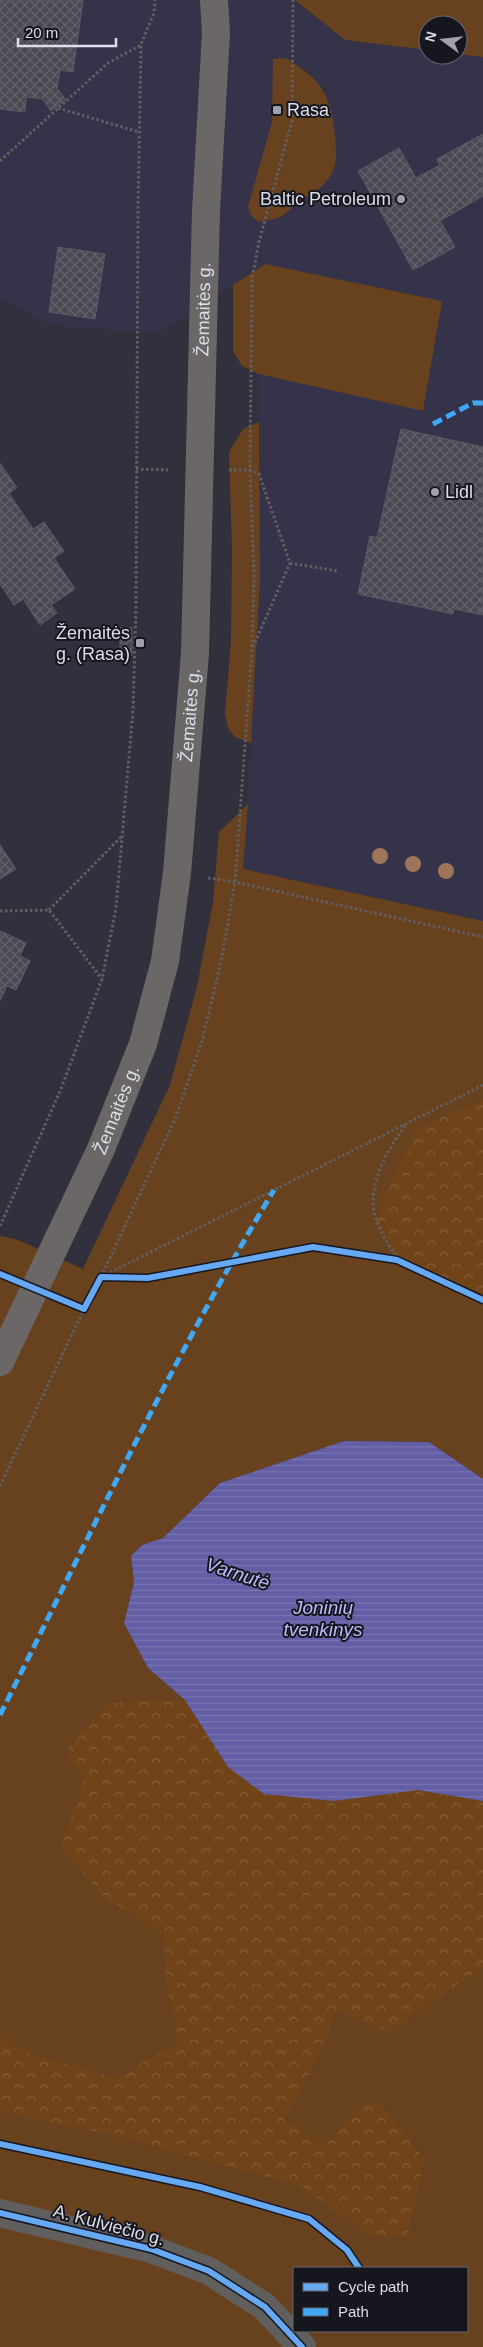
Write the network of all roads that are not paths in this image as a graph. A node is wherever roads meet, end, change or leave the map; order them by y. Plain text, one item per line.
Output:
1 (214, 0) edge
2 (222, 0) edge
3 (216, 32) junction
4 (0, 1362) edge
5 (0, 2213) edge
6 (302, 2347) edge

1 - 3 main road, Žemaitės g.
2 - 3 main road, Žemaitės g.
3 - 4 main road, Žemaitės g.
5 - 6 street, A. Kulviečio g.

